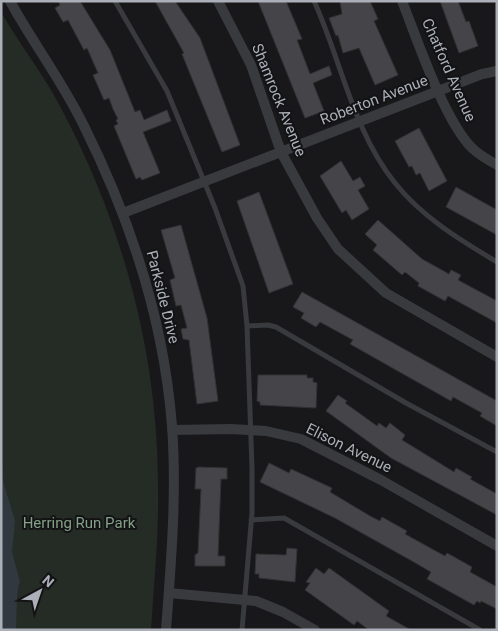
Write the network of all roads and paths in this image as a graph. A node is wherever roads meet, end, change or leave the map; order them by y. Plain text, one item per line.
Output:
1 (10, 1) edge
2 (115, 1) edge
3 (218, 1) edge
4 (314, 1) edge
5 (402, 1) edge
6 (497, 71) edge
7 (438, 90) junction
8 (360, 121) junction
9 (281, 152) junction
10 (497, 165) edge
11 (203, 182) junction
12 (123, 213) junction
13 (497, 262) edge
14 (247, 326) junction
15 (497, 357) edge
16 (172, 430) junction
17 (251, 430) junction
18 (497, 452) edge
19 (251, 520) junction
20 (497, 546) edge
21 (169, 593) junction
22 (243, 599) junction
23 (166, 630) edge
24 (242, 630) edge
25 (315, 630) edge
26 (480, 630) edge

1 - 12 street, Parkside Drive
2 - 11 lane
3 - 9 street, Shamrock Avenue
4 - 8 lane
5 - 7 street, Chatford Avenue
6 - 7 street, Roberton Avenue
7 - 8 street, Roberton Avenue
7 - 10 street, Chatford Avenue
8 - 9 street, Roberton Avenue
8 - 13 lane
9 - 11 street, Roberton Avenue
9 - 15 street, Shamrock Avenue
11 - 12 street, Roberton Avenue
11 - 14 lane
12 - 16 street, Parkside Drive
14 - 17 lane
14 - 18 lane
16 - 17 street, Elison Avenue
16 - 21 street, Parkside Drive
17 - 19 lane
17 - 20 street, Elison Avenue
19 - 22 lane
19 - 26 lane
21 - 22 street
21 - 23 street, Parkside Drive
22 - 24 lane
22 - 25 street

